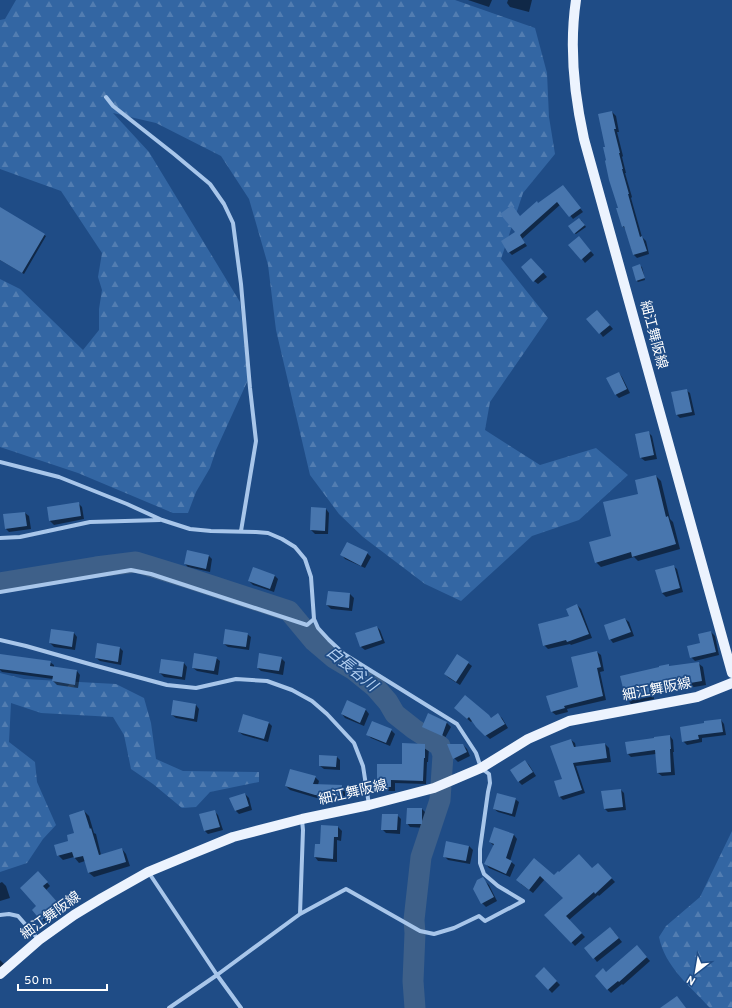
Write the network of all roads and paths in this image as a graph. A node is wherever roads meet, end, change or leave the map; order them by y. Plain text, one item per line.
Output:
1 (576, 0) edge
2 (106, 97) dead end
3 (0, 462) edge
4 (162, 520) junction
5 (241, 531) junction
6 (0, 538) edge
7 (0, 592) edge
8 (314, 620) junction
9 (0, 640) edge
10 (732, 674) edge
11 (732, 683) edge
12 (481, 768) junction
13 (370, 805) junction
14 (302, 819) junction
15 (148, 872) junction
16 (300, 914) junction
17 (0, 916) edge
18 (39, 940) junction
19 (0, 974) edge
20 (217, 975) junction
21 (169, 1008) edge
22 (241, 1008) edge

1 - 10 main road, 細江舞阪線
2 - 5 street
3 - 4 street
4 - 5 street
4 - 6 street
5 - 8 street
7 - 8 street
8 - 12 street
9 - 13 street
11 - 12 main road, 細江舞阪線
12 - 13 main road, 細江舞阪線
12 - 16 street
13 - 14 main road, 細江舞阪線
14 - 15 main road, 細江舞阪線
14 - 16 street
15 - 18 main road, 細江舞阪線
15 - 20 street
16 - 20 street
17 - 18 street
18 - 19 main road, 細江舞阪線
20 - 21 street
20 - 22 street

